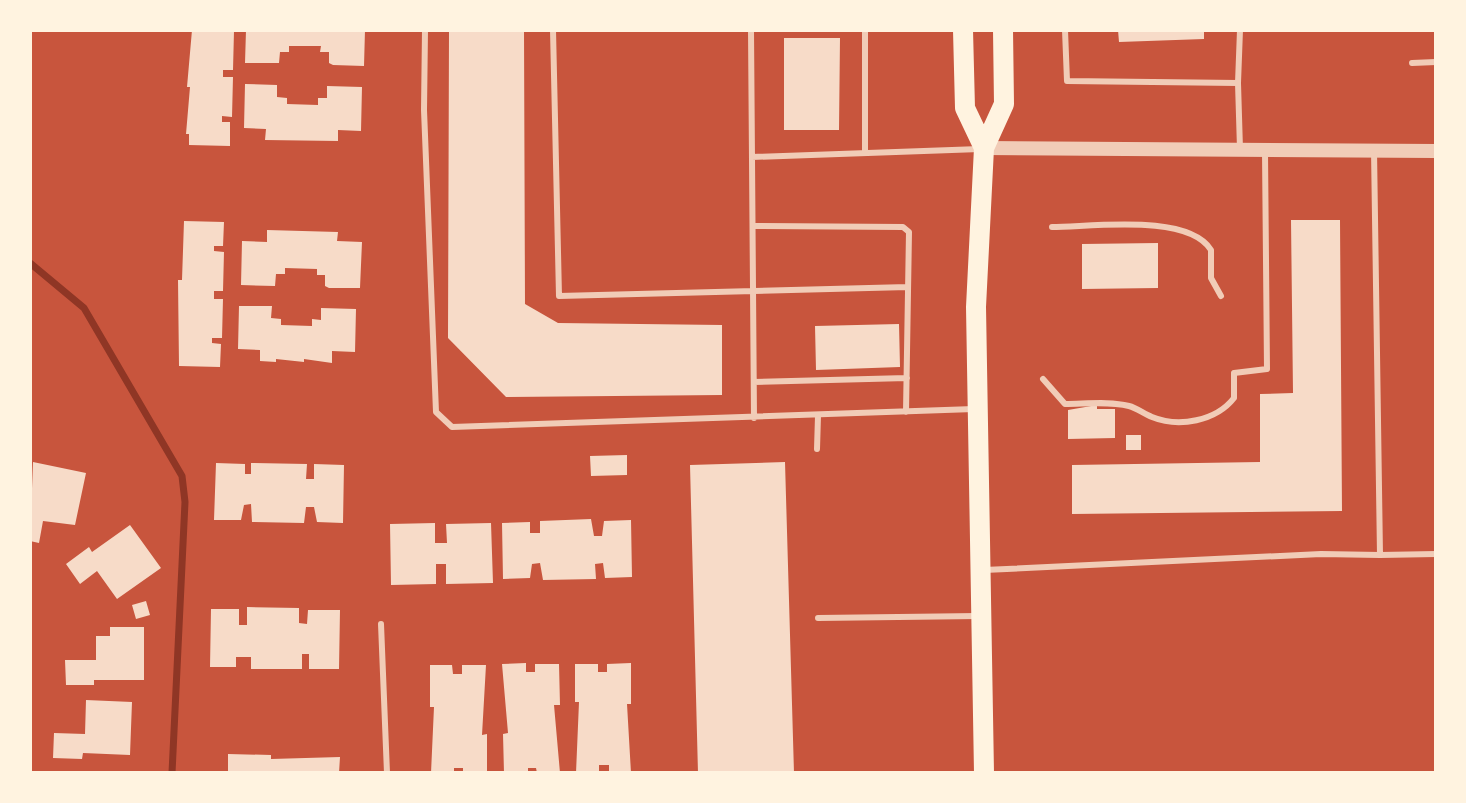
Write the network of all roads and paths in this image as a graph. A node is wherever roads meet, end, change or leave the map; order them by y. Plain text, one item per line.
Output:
1 (425, 30) edge
2 (553, 30) edge
3 (751, 30) edge
4 (865, 30) edge
5 (963, 30) edge
6 (1003, 30) edge
7 (1065, 30) edge
8 (1240, 30) edge
9 (1436, 62) edge
10 (1412, 63) dead end
11 (1238, 83) junction
12 (984, 148) junction
13 (1374, 150) junction
14 (1436, 151) edge
15 (1265, 152) junction
16 (865, 153) junction
17 (1240, 153) junction
18 (752, 157) junction
19 (753, 226) junction
20 (1052, 227) dead end
21 (908, 287) junction
22 (753, 290) junction
23 (1221, 296) dead end
24 (907, 378) junction
25 (1043, 379) dead end
26 (754, 382) junction
27 (978, 409) junction
28 (906, 412) junction
29 (818, 416) junction
30 (754, 418) junction
31 (817, 449) dead end
32 (1436, 554) edge
33 (1380, 555) junction
34 (980, 570) junction
35 (981, 616) junction
36 (818, 618) dead end
37 (381, 624) dead end
38 (387, 773) edge
39 (984, 773) edge

1 - 30 lane
2 - 22 lane
3 - 18 lane
4 - 16 lane
5 - 12 main road
6 - 12 main road
7 - 11 lane
8 - 11 lane
9 - 10 lane
11 - 17 lane
12 - 16 lane
12 - 17 street
12 - 27 main road
13 - 14 street
13 - 15 street
13 - 33 lane
15 - 17 street
15 - 25 lane
16 - 18 lane
18 - 19 lane
19 - 21 lane
19 - 22 lane
20 - 23 lane
21 - 22 lane
21 - 24 lane
22 - 26 lane
24 - 26 lane
24 - 28 lane
26 - 30 lane
27 - 28 lane
27 - 34 main road
28 - 29 lane
29 - 30 lane
29 - 31 lane
32 - 33 lane
33 - 34 lane
34 - 35 main road
35 - 36 lane
35 - 39 main road
37 - 38 lane

